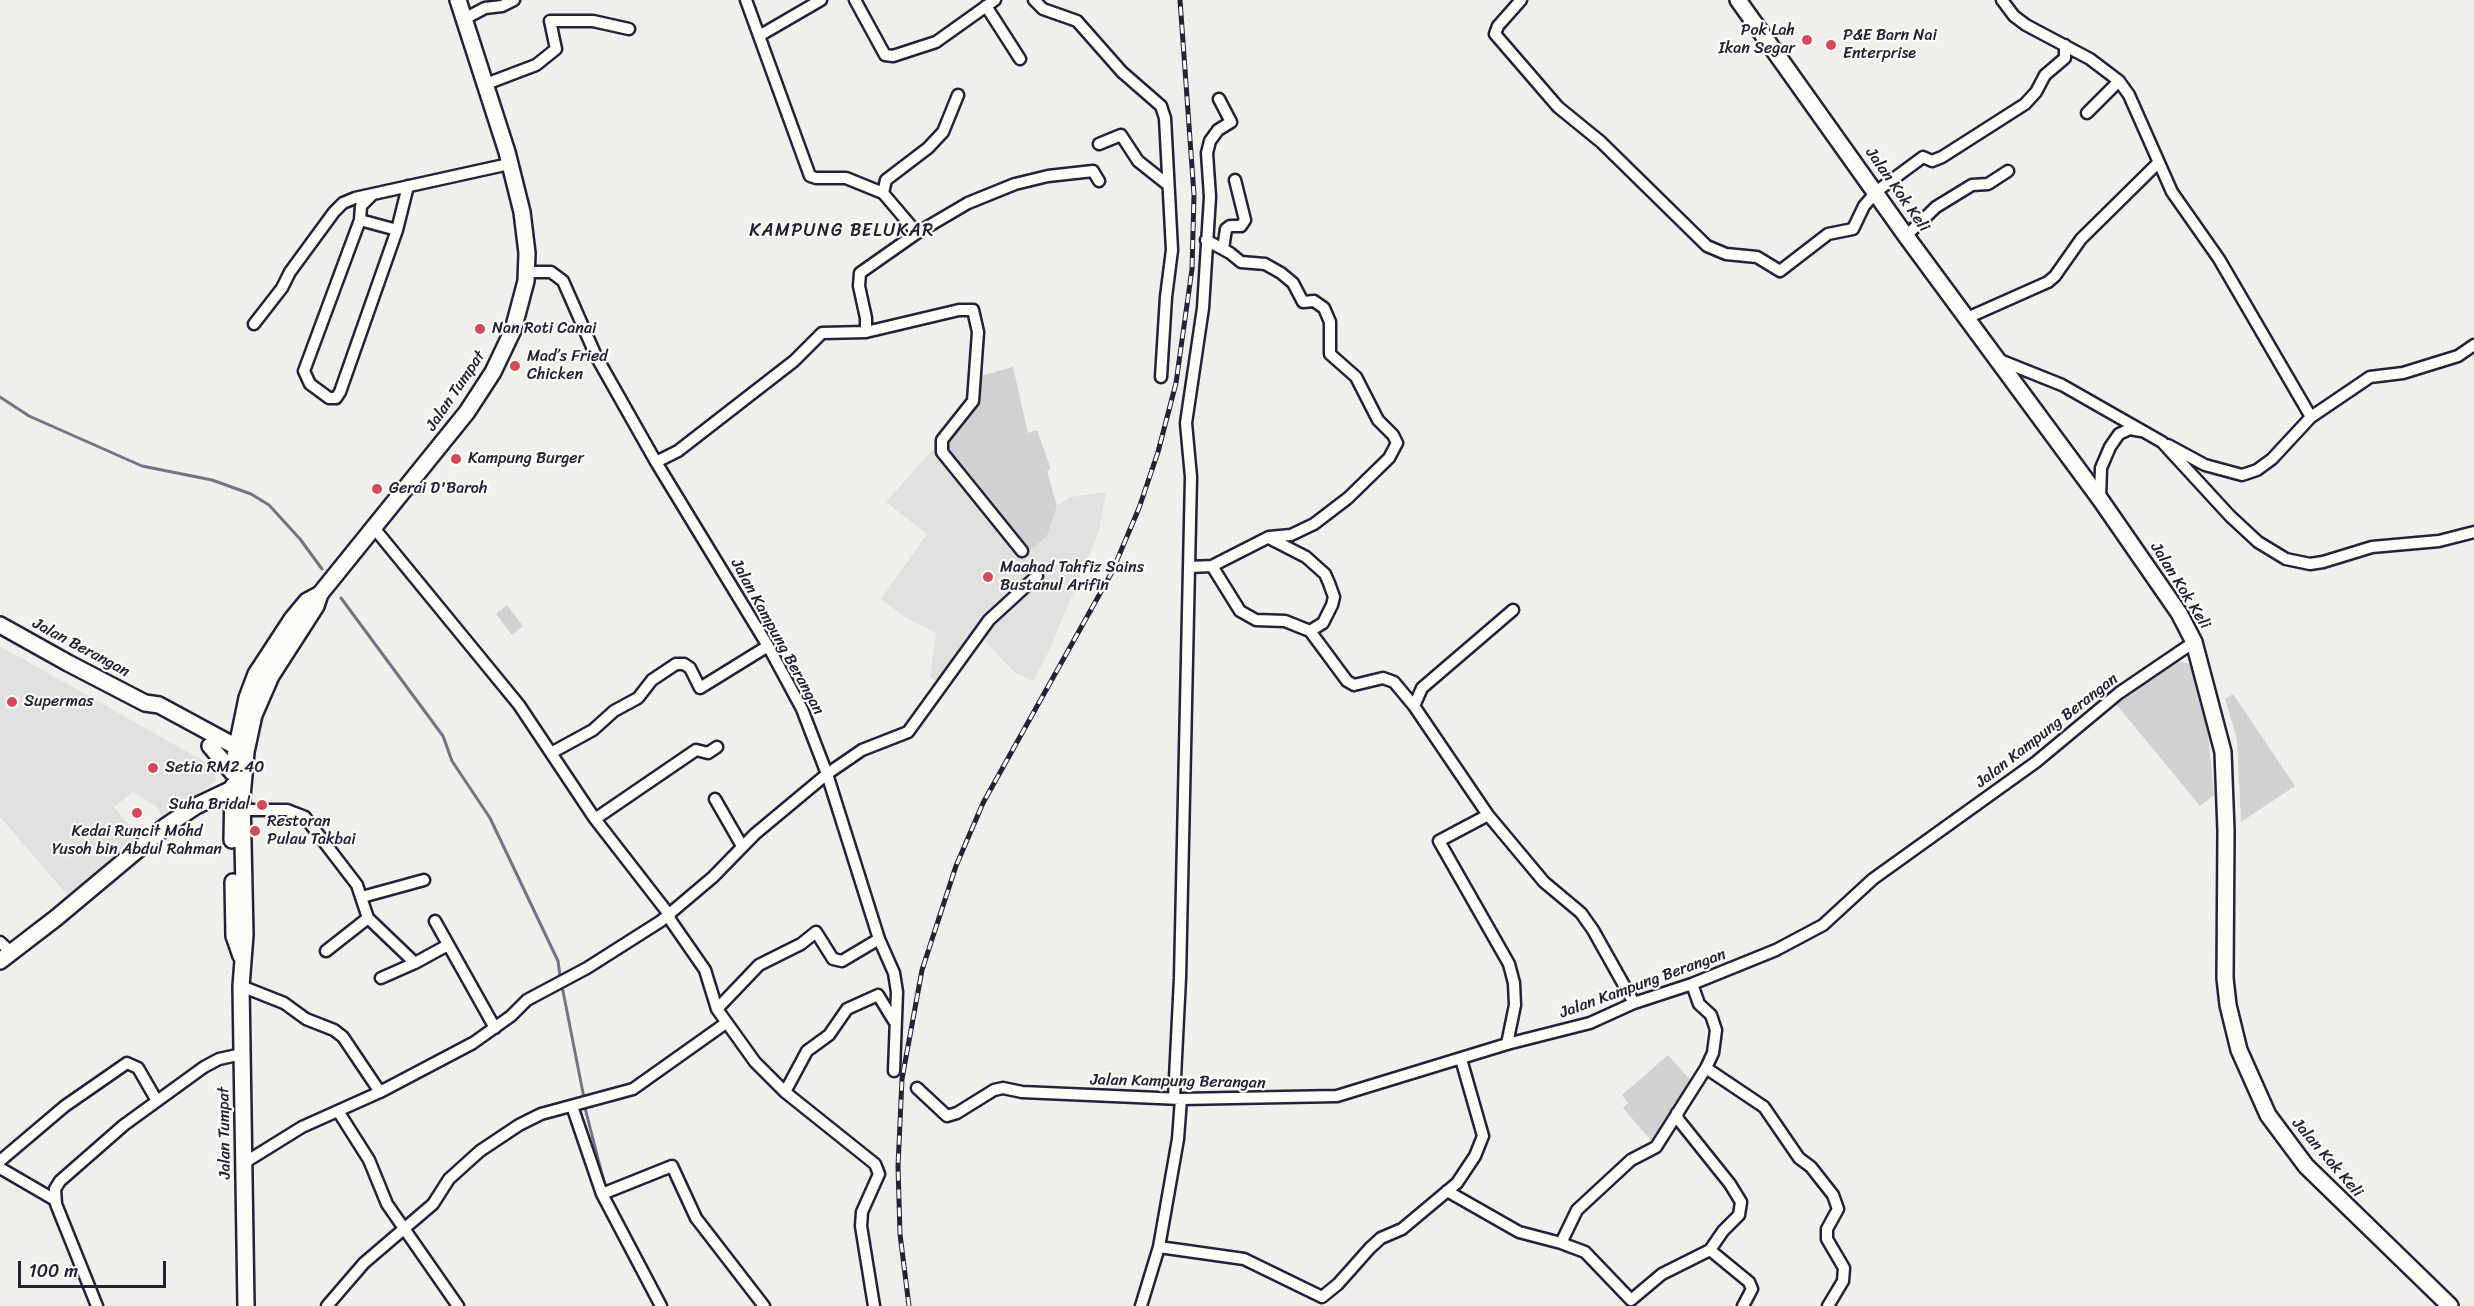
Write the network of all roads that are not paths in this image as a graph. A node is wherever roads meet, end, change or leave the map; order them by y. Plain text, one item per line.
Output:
1 (458, 0) edge
2 (514, 0) edge
3 (746, 0) edge
4 (821, 0) edge
5 (855, 0) edge
6 (1034, 0) edge
7 (1521, 0) edge
8 (1738, 0) edge
9 (2002, 0) edge
10 (991, 3) edge
11 (464, 19) junction
12 (629, 29) dead end
13 (759, 36) junction
14 (2065, 45) junction
15 (1020, 59) dead end
16 (2119, 81) junction
17 (486, 84) junction
18 (958, 95) dead end
19 (1219, 99) dead end
20 (2087, 112) dead end
21 (1099, 144) dead end
22 (509, 164) junction
23 (2157, 164) junction
24 (2008, 171) dead end
25 (1235, 180) dead end
26 (1100, 181) dead end
27 (1167, 184) junction
28 (408, 186) junction
29 (1876, 191) junction
30 (883, 193) junction
31 (372, 195) junction
32 (360, 220) junction
33 (397, 230) junction
34 (917, 233) junction
35 (1906, 236) junction
36 (1206, 240) junction
37 (1223, 249) junction
38 (527, 272) junction
39 (1968, 318) junction
40 (254, 324) dead end
41 (866, 332) junction
42 (2474, 345) edge
43 (1996, 359) junction
44 (1161, 378) dead end
45 (2311, 417) junction
46 (2144, 431) junction
47 (2162, 442) junction
48 (656, 462) junction
49 (2100, 499) junction
50 (374, 528) junction
51 (2474, 532) edge
52 (1269, 537) junction
53 (1022, 551) dead end
54 (1212, 566) junction
55 (1189, 567) junction
56 (1037, 576) dead end
57 (1513, 610) dead end
58 (0, 625) edge
59 (1310, 631) junction
60 (2194, 642) junction
61 (768, 645) junction
62 (1414, 706) junction
63 (248, 717) junction
64 (208, 739) junction
65 (717, 747) dead end
66 (550, 753) junction
67 (241, 754) junction
68 (827, 774) junction
69 (236, 784) junction
70 (715, 799) dead end
71 (196, 807) junction
72 (249, 810) junction
73 (1488, 815) junction
74 (595, 819) junction
75 (742, 846) junction
76 (242, 854) junction
77 (424, 880) dead end
78 (362, 897) junction
79 (668, 913) junction
80 (368, 918) junction
81 (435, 921) dead end
82 (879, 939) junction
83 (0, 942) edge
84 (446, 946) junction
85 (326, 951) dead end
86 (6, 957) edge
87 (242, 958) junction
88 (415, 963) junction
89 (381, 978) dead end
90 (1692, 984) junction
91 (242, 986) junction
92 (1635, 1002) junction
93 (717, 1009) junction
94 (895, 1021) junction
95 (726, 1023) junction
96 (495, 1028) junction
97 (1507, 1044) junction
98 (242, 1054) junction
99 (1461, 1059) junction
100 (1706, 1068) junction
101 (894, 1071) dead end
102 (917, 1088) dead end
103 (380, 1092) junction
104 (785, 1092) junction
105 (1177, 1099) junction
106 (157, 1101) junction
107 (572, 1106) junction
108 (338, 1111) junction
109 (1677, 1113) junction
110 (0, 1161) edge
111 (244, 1163) junction
112 (0, 1168) edge
113 (1447, 1191) junction
114 (602, 1194) junction
115 (55, 1200) junction
116 (404, 1228) junction
117 (1561, 1244) junction
118 (1159, 1246) junction
119 (1710, 1250) junction
120 (97, 1306) edge
121 (246, 1306) edge
122 (327, 1306) edge
123 (458, 1306) edge
124 (661, 1306) edge
125 (764, 1306) edge
126 (874, 1306) edge
127 (1141, 1306) edge
128 (1743, 1306) edge
129 (1828, 1306) edge
130 (2450, 1306) edge

1 - 11 main road, Jalan Tumpat
2 - 11 street
3 - 13 street
4 - 13 street
5 - 10 street
6 - 27 street
7 - 29 street
8 - 29 main road, Jalan Kok Keli
9 - 14 street
10 - 15 street
11 - 17 main road, Jalan Tumpat
12 - 17 street
13 - 30 street
14 - 16 street
14 - 29 street
16 - 20 street
16 - 23 street
17 - 22 main road, Jalan Tumpat
18 - 30 street
19 - 36 street
21 - 27 street
22 - 28 street
22 - 38 main road, Jalan Tumpat
23 - 39 street
23 - 45 street
24 - 35 street
25 - 37 street
26 - 34 street
27 - 44 street
28 - 31 street
28 - 33 street
29 - 35 main road, Jalan Kok Keli
30 - 34 street
31 - 32 street
31 - 40 street
32 - 33 street
32 - 33 street
34 - 41 street
35 - 39 main road, Jalan Kok Keli
36 - 37 street
36 - 55 street
37 - 52 street
38 - 48 street, Jalan Kampung Berangan
38 - 50 main road, Jalan Tumpat
39 - 43 main road, Jalan Kok Keli
41 - 48 street
41 - 53 street
42 - 45 street
43 - 46 street
43 - 49 main road, Jalan Kok Keli
45 - 47 street
46 - 47 street
46 - 49 street
47 - 51 street
48 - 61 street, Jalan Kampung Berangan
49 - 60 main road, Jalan Kok Keli
50 - 63 main road, Jalan Tumpat
50 - 66 street
52 - 54 street
52 - 59 street
54 - 55 street
54 - 59 street
55 - 105 street
56 - 68 street
57 - 62 street
58 - 64 main road, Jalan Berangan
59 - 62 street
60 - 90 street, Jalan Kampung Berangan
60 - 130 main road, Jalan Kok Keli
61 - 66 street
61 - 68 street, Jalan Kampung Berangan
62 - 73 street
63 - 64 main road
63 - 67 main road, Jalan Tumpat
63 - 72 main road
64 - 67 main road, Jalan Berangan
64 - 69 main road
65 - 74 street
66 - 74 street
67 - 69 main road, Jalan Tumpat
68 - 75 street
68 - 82 street, Jalan Kampung Berangan
69 - 71 main road
69 - 71 main road
69 - 76 main road, Jalan Tumpat
69 - 87 main road, Jalan Tumpat
70 - 75 street
71 - 86 main road
72 - 76 main road
72 - 78 street
73 - 92 street
73 - 97 street
74 - 79 street
75 - 79 street
76 - 87 main road, Jalan Tumpat
77 - 78 street
78 - 80 street
79 - 93 street
79 - 96 street
80 - 85 street
80 - 88 street
81 - 84 street
82 - 93 street
82 - 94 street, Jalan Kampung Berangan
83 - 86 street
84 - 88 street
84 - 96 street
87 - 91 main road, Jalan Tumpat
88 - 89 street
90 - 92 street, Jalan Kampung Berangan
90 - 100 street
91 - 98 main road, Jalan Tumpat
91 - 103 street
92 - 97 street, Jalan Kampung Berangan
93 - 95 street
94 - 101 street, Jalan Kampung Berangan
94 - 104 street
95 - 104 street
95 - 107 street
96 - 103 street
97 - 99 street, Jalan Kampung Berangan
98 - 106 street
98 - 111 main road, Jalan Tumpat
99 - 105 street, Jalan Kampung Berangan
99 - 113 street
100 - 109 street
100 - 129 street
102 - 105 street, Jalan Kampung Berangan
103 - 108 street
104 - 126 street
105 - 118 street
106 - 110 street
106 - 115 street
107 - 114 street
107 - 116 street
108 - 111 street
108 - 116 street
109 - 117 street
109 - 119 street
111 - 121 main road, Jalan Tumpat
112 - 115 street
113 - 117 street
113 - 118 street
114 - 124 street
114 - 125 street
115 - 120 street
116 - 122 street
116 - 123 street
117 - 119 street
118 - 127 street
119 - 128 street

